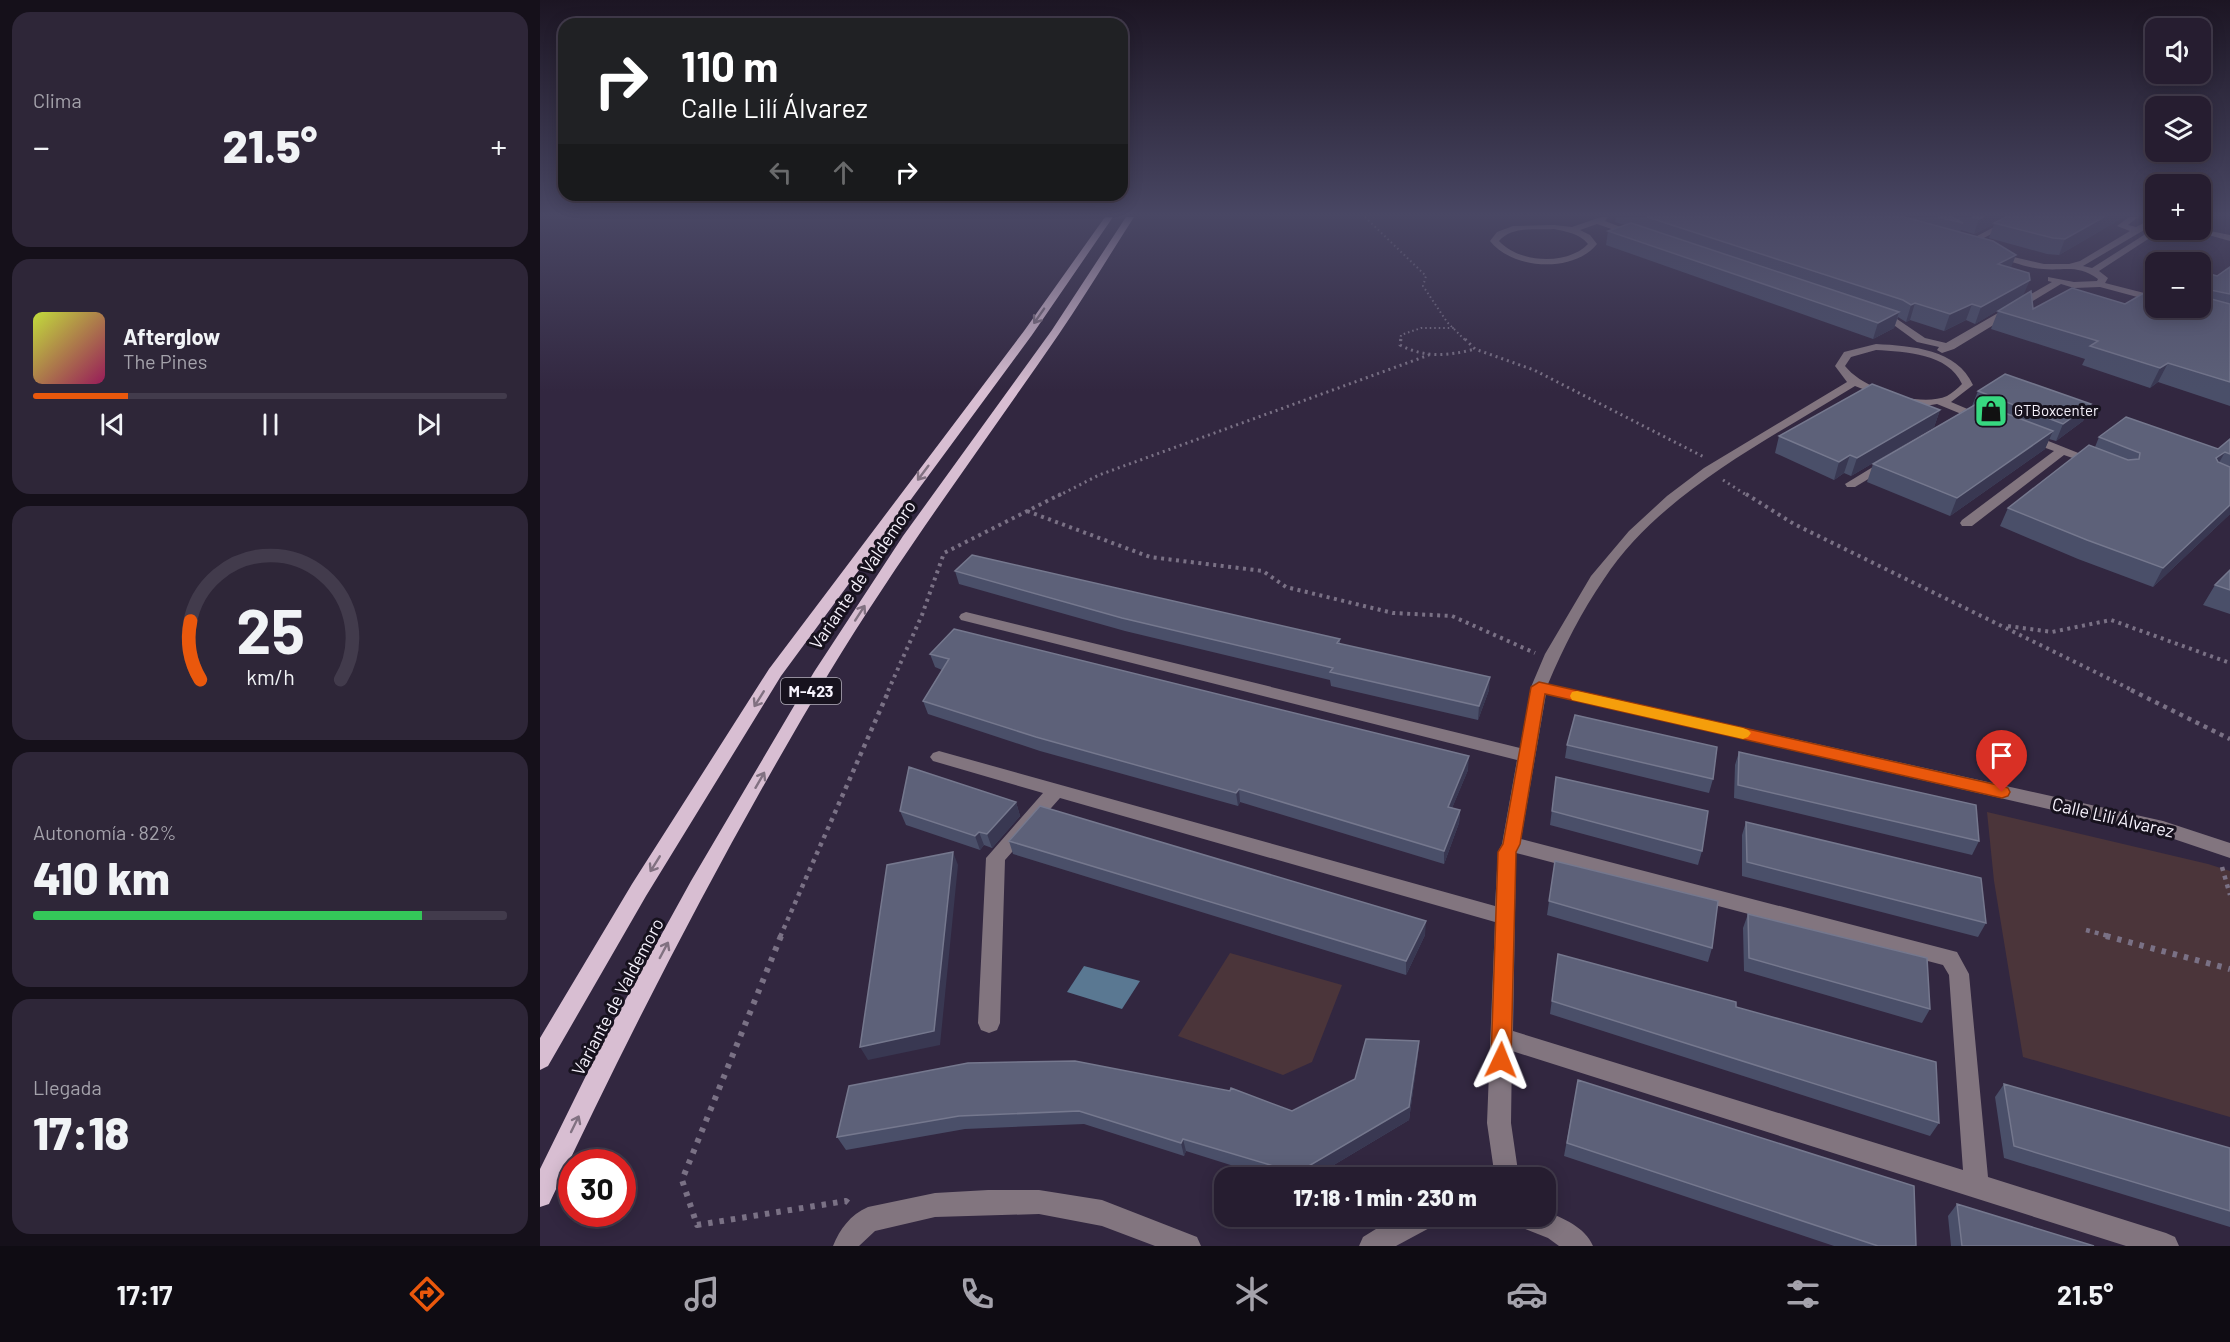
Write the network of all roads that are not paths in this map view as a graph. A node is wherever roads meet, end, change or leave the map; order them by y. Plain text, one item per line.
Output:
1 (1068, 275) edge
2 (1092, 275) edge
3 (2045, 275) edge
4 (2098, 275) edge
5 (2058, 282) junction
6 (2100, 284) junction
7 (2145, 296) edge
8 (1872, 314) edge
9 (1950, 347) junction
10 (1931, 355) junction
11 (1853, 383) junction
12 (1939, 401) junction
13 (1990, 422) edge
14 (2021, 434) edge
15 (2063, 450) junction
16 (1900, 455) edge
17 (2103, 465) edge
18 (1851, 484) dead end
19 (1967, 523) dead end
20 (966, 617) dead end
21 (1539, 687) junction
22 (1526, 756) junction
23 (939, 757) dead end
24 (1056, 790) junction
25 (1511, 844) junction
26 (2223, 848) edge
27 (1505, 917) junction
28 (989, 1023) dead end
29 (1502, 1038) junction
30 (540, 1059) edge
31 (1505, 1167) edge
32 (1977, 1186) junction
33 (540, 1195) edge
34 (1403, 1227) edge
35 (1553, 1227) edge
36 (846, 1246) edge
37 (1188, 1246) edge
38 (1372, 1246) edge
39 (1580, 1246) edge
40 (2166, 1246) edge

1 -> 30 main road, Variante de Valdemoro / M-423
33 -> 2 main road, Variante de Valdemoro / M-423
3 - 5 street
4 - 6 street
5 - 6 street
5 - 9 street
6 - 7 street
8 - 9 street
9 - 10 street
10 - 11 street
10 - 12 street
11 - 12 street
11 - 21 street
12 - 13 street
14 - 15 street
15 - 17 street
15 - 19 street
16 - 18 street
20 - 22 street
21 - 22 street
21 - 26 street, Calle Lilí Álvarez
22 - 25 street
23 - 24 street
24 - 27 street
24 - 28 street
25 - 27 street
25 - 32 street
27 - 29 street
29 - 31 street
29 - 32 street
32 - 40 street
34 - 38 street
35 - 39 street
36 - 37 street

